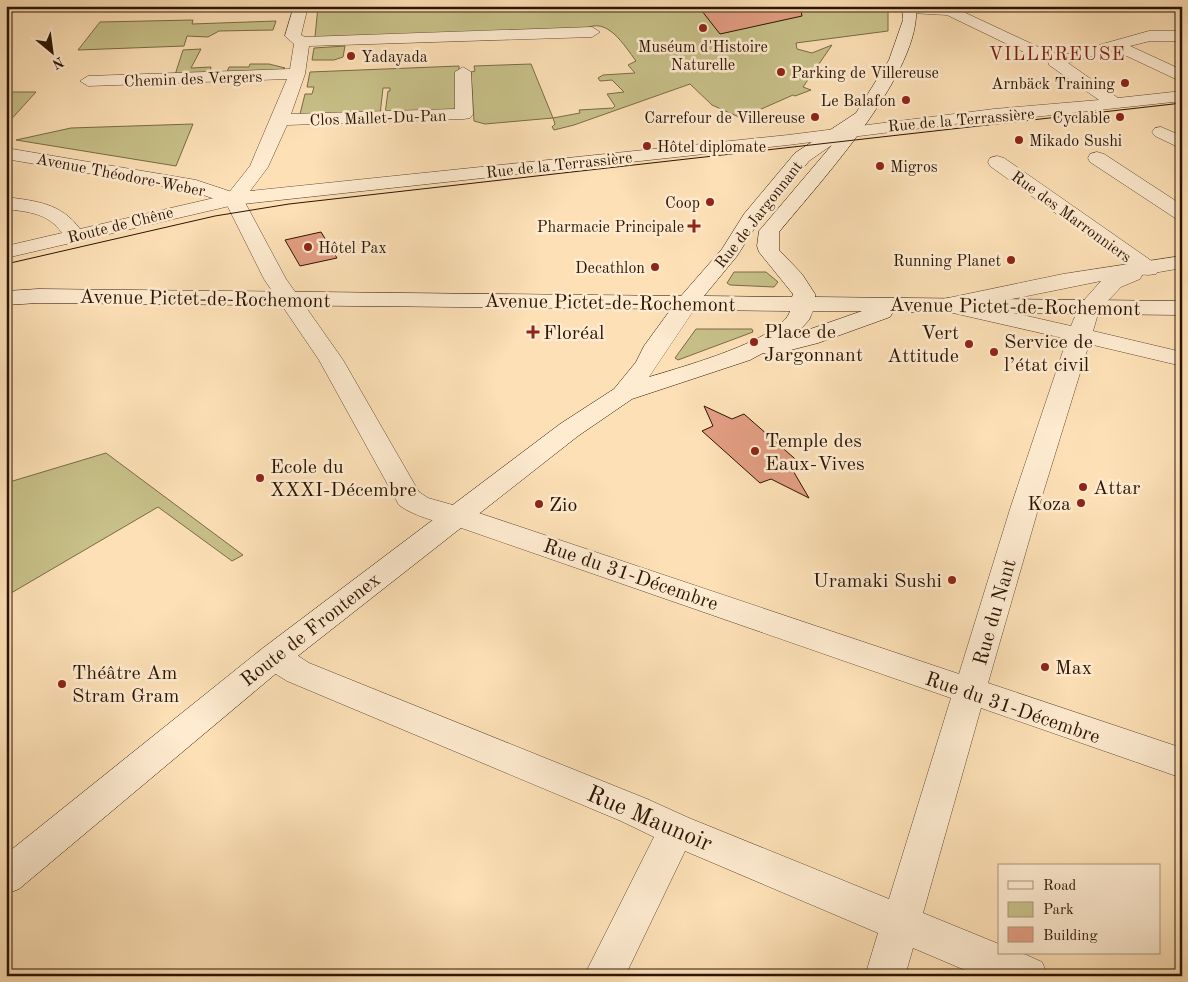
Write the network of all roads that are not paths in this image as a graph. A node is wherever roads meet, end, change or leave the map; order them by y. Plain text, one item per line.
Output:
1 (301, 6) edge
2 (910, 7) edge
3 (1182, 23) edge
4 (1126, 27) dead end
5 (592, 32) dead end
6 (1182, 36) edge
7 (302, 42) junction
8 (1115, 46) junction
9 (1054, 62) junction
10 (463, 72) dead end
11 (297, 74) junction
12 (1182, 77) edge
13 (88, 81) dead end
14 (1182, 96) edge
15 (1114, 103) junction
16 (280, 120) junction
17 (851, 126) junction
18 (1161, 132) dead end
19 (1182, 144) edge
20 (6, 153) edge
21 (1097, 158) dead end
22 (997, 162) dead end
23 (234, 199) junction
24 (6, 203) edge
25 (1182, 214) edge
26 (769, 231) junction
27 (74, 235) junction
28 (6, 252) edge
29 (730, 252) junction
30 (1182, 262) edge
31 (785, 269) junction
32 (1148, 269) junction
33 (6, 291) edge
34 (38, 296) junction
35 (6, 298) edge
36 (288, 298) junction
37 (687, 303) junction
38 (804, 304) junction
39 (915, 305) junction
40 (948, 305) junction
41 (1089, 307) junction
42 (1182, 308) edge
43 (1079, 336) junction
44 (742, 355) junction
45 (1182, 359) edge
46 (624, 394) junction
47 (457, 516) junction
48 (274, 657) junction
49 (970, 693) junction
50 (1182, 763) edge
51 (676, 830) junction
52 (6, 877) edge
53 (901, 923) junction
54 (604, 976) edge
55 (885, 976) edge
56 (1028, 976) edge

1 - 7 street
2 - 9 street
2 - 17 street
3 - 4 street
5 - 7 street
6 - 8 street
7 - 11 street
8 - 9 street
8 - 12 street
9 - 15 street
10 - 16 street, Clos Mallet-Du-Pan
11 - 13 street, Chemin des Vergers
11 - 16 street
14 - 15 street, Rue de la Terrassière
15 - 17 street, Rue de la Terrassière
16 - 23 street
17 - 23 street, Rue de la Terrassière
17 - 26 street, Rue de Jargonnant
17 - 29 street, Rue de Jargonnant
18 - 19 street
20 - 23 street, Avenue Théodore-Weber
21 - 25 street
22 - 32 street, Rue des Marronniers
23 - 27 street, Route de Chêne
23 - 36 street, Rue du 31-Décembre
24 - 27 street
26 - 29 street
26 - 31 street, Rue de Jargonnant
27 - 28 street, Route de Chêne
29 - 31 street
29 - 37 street, Rue de Jargonnant
30 - 32 street
31 - 38 street, Rue de Jargonnant
32 - 40 street
32 - 41 street
33 - 34 street, Avenue Pictet-de-Rochemont
34 - 35 street, Avenue Pictet-de-Rochemont
34 - 36 street, Avenue Pictet-de-Rochemont
36 - 37 street, Avenue Pictet-de-Rochemont
36 - 47 street, Rue du 31-Décembre
37 - 38 street, Avenue Pictet-de-Rochemont
37 - 46 street
38 - 39 street, Avenue Pictet-de-Rochemont
38 - 44 street
39 - 40 street, Avenue Pictet-de-Rochemont
39 - 44 street
40 - 41 street, Avenue Pictet-de-Rochemont
40 - 43 street
41 - 42 street, Avenue Pictet-de-Rochemont
41 - 43 street, Rue du Nant
43 - 45 street
43 - 49 street, Rue du Nant
44 - 46 street
46 - 47 street, Route de Frontenex
47 - 48 street, Route de Frontenex
47 - 49 street, Rue du 31-Décembre
48 - 51 street, Rue Maunoir
48 - 52 street, Route de Frontenex
49 - 50 street, Rue du 31-Décembre
49 - 53 street, Rue du Nant
51 - 53 street, Rue Maunoir
51 - 54 street
53 - 55 street, Rue du Nant
53 - 56 street, Rue Maunoir

